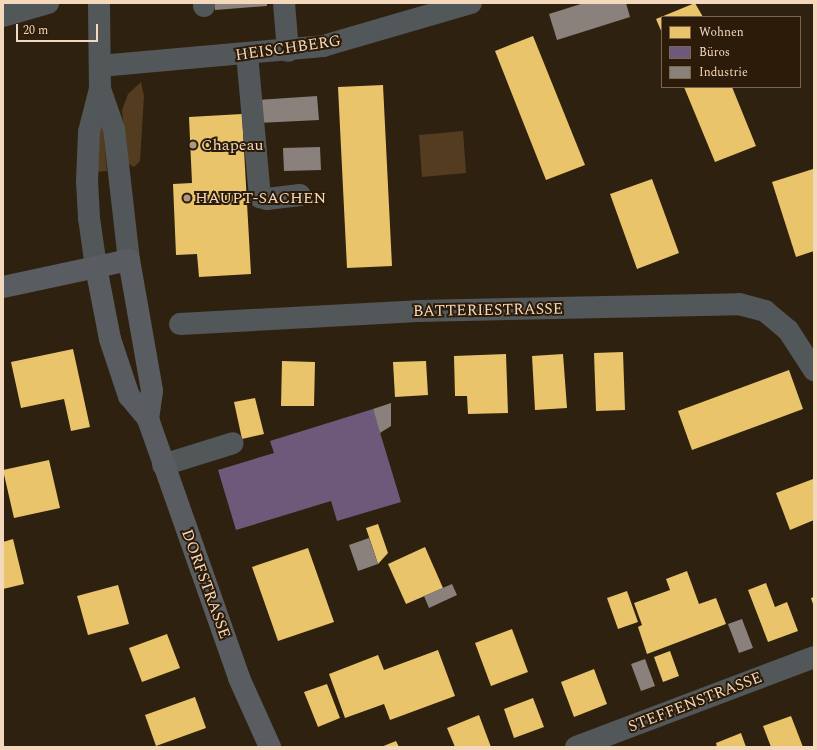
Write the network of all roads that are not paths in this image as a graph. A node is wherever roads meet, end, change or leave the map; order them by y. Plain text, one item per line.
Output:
1 (48, 3) edge
2 (99, 3) edge
3 (284, 3) edge
4 (471, 3) edge
5 (3, 16) edge
6 (288, 51) junction
7 (247, 54) junction
8 (100, 66) junction
9 (100, 89) junction
10 (300, 196) dead end
11 (129, 260) junction
12 (96, 267) junction
13 (3, 287) edge
14 (180, 324) dead end
15 (814, 370) edge
16 (148, 419) junction
17 (233, 443) dead end
18 (163, 465) junction
19 (814, 658) edge
20 (270, 747) edge
21 (576, 747) edge

1 - 5 street
2 - 8 street
3 - 6 street
4 - 6 street, HEISCHBERG
6 - 7 street, HEISCHBERG
7 - 8 street, HEISCHBERG
7 - 10 street
8 - 9 street
9 - 11 street
9 - 12 street
11 - 12 main road
11 - 16 main road, DORFSTRASSE
12 - 13 main road
12 - 16 main road, DORFSTRASSE
14 - 15 street, BATTERIESTRASSE
16 - 18 main road, DORFSTRASSE
17 - 18 street
18 - 20 main road, DORFSTRASSE
19 - 21 street, STEFFENSTRASSE

